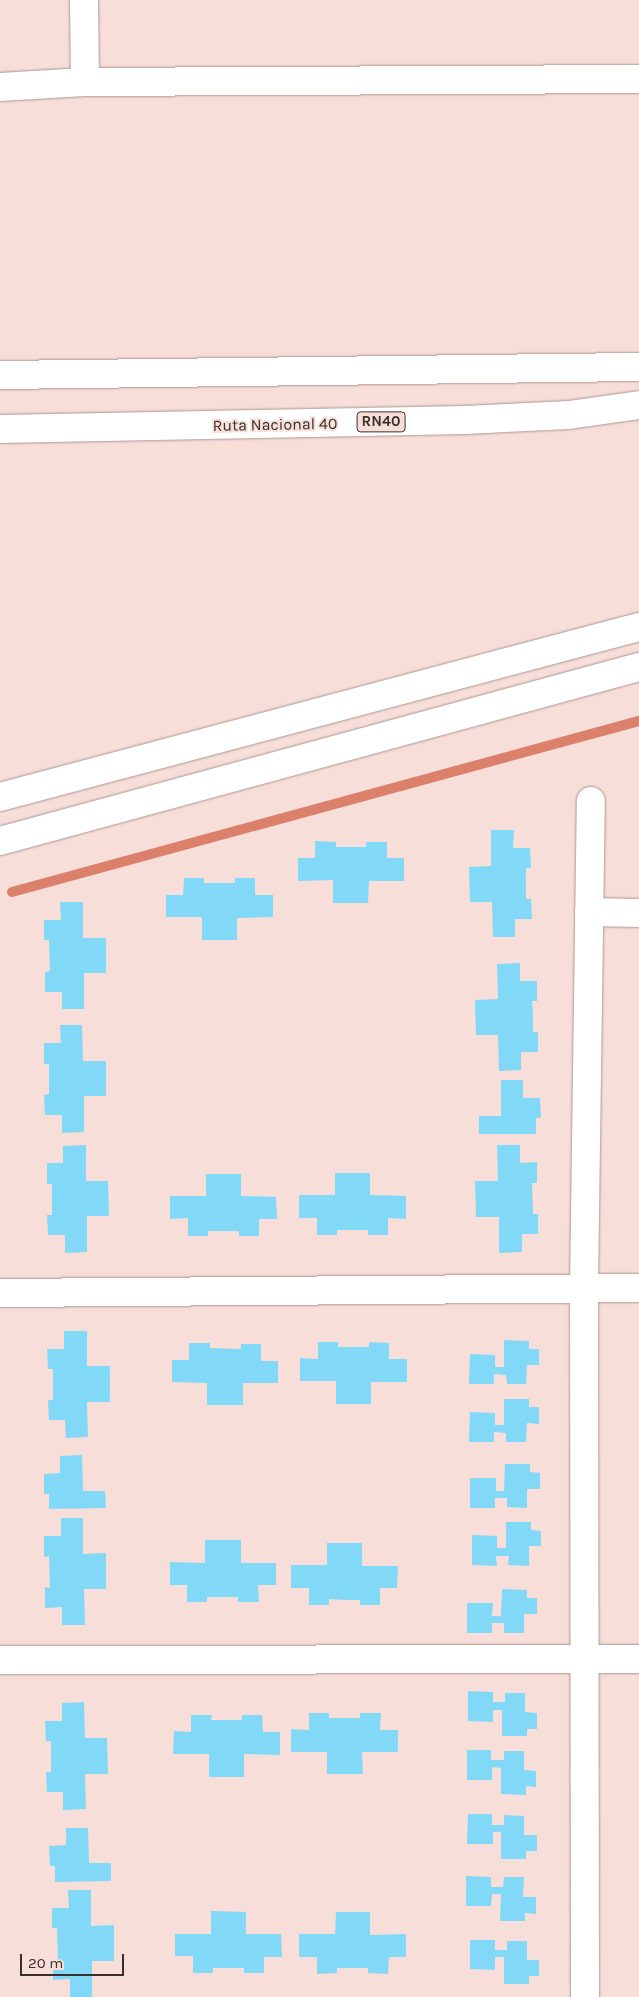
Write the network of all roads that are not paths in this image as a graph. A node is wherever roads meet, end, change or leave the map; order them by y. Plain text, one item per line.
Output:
1 (84, 0) edge
2 (639, 79) edge
3 (85, 82) junction
4 (0, 87) edge
5 (639, 367) edge
6 (0, 375) edge
7 (639, 405) edge
8 (0, 434) edge
9 (639, 627) edge
10 (639, 667) edge
11 (0, 797) edge
12 (590, 801) dead end
13 (0, 841) edge
14 (589, 912) junction
15 (639, 913) edge
16 (584, 1288) junction
17 (639, 1288) edge
18 (0, 1294) edge
19 (639, 1659) edge
20 (0, 1660) edge
21 (583, 1660) junction
22 (585, 1997) edge

1 - 3 street
2 - 3 street
3 - 4 street
5 - 6 street
7 - 8 street, Ruta Nacional 40 / RN40
9 - 11 street
10 - 13 street
12 - 14 street
14 - 15 street
14 - 16 street
16 - 17 street
16 - 18 street
16 - 21 street
19 - 21 street
20 - 21 street
21 - 22 street

